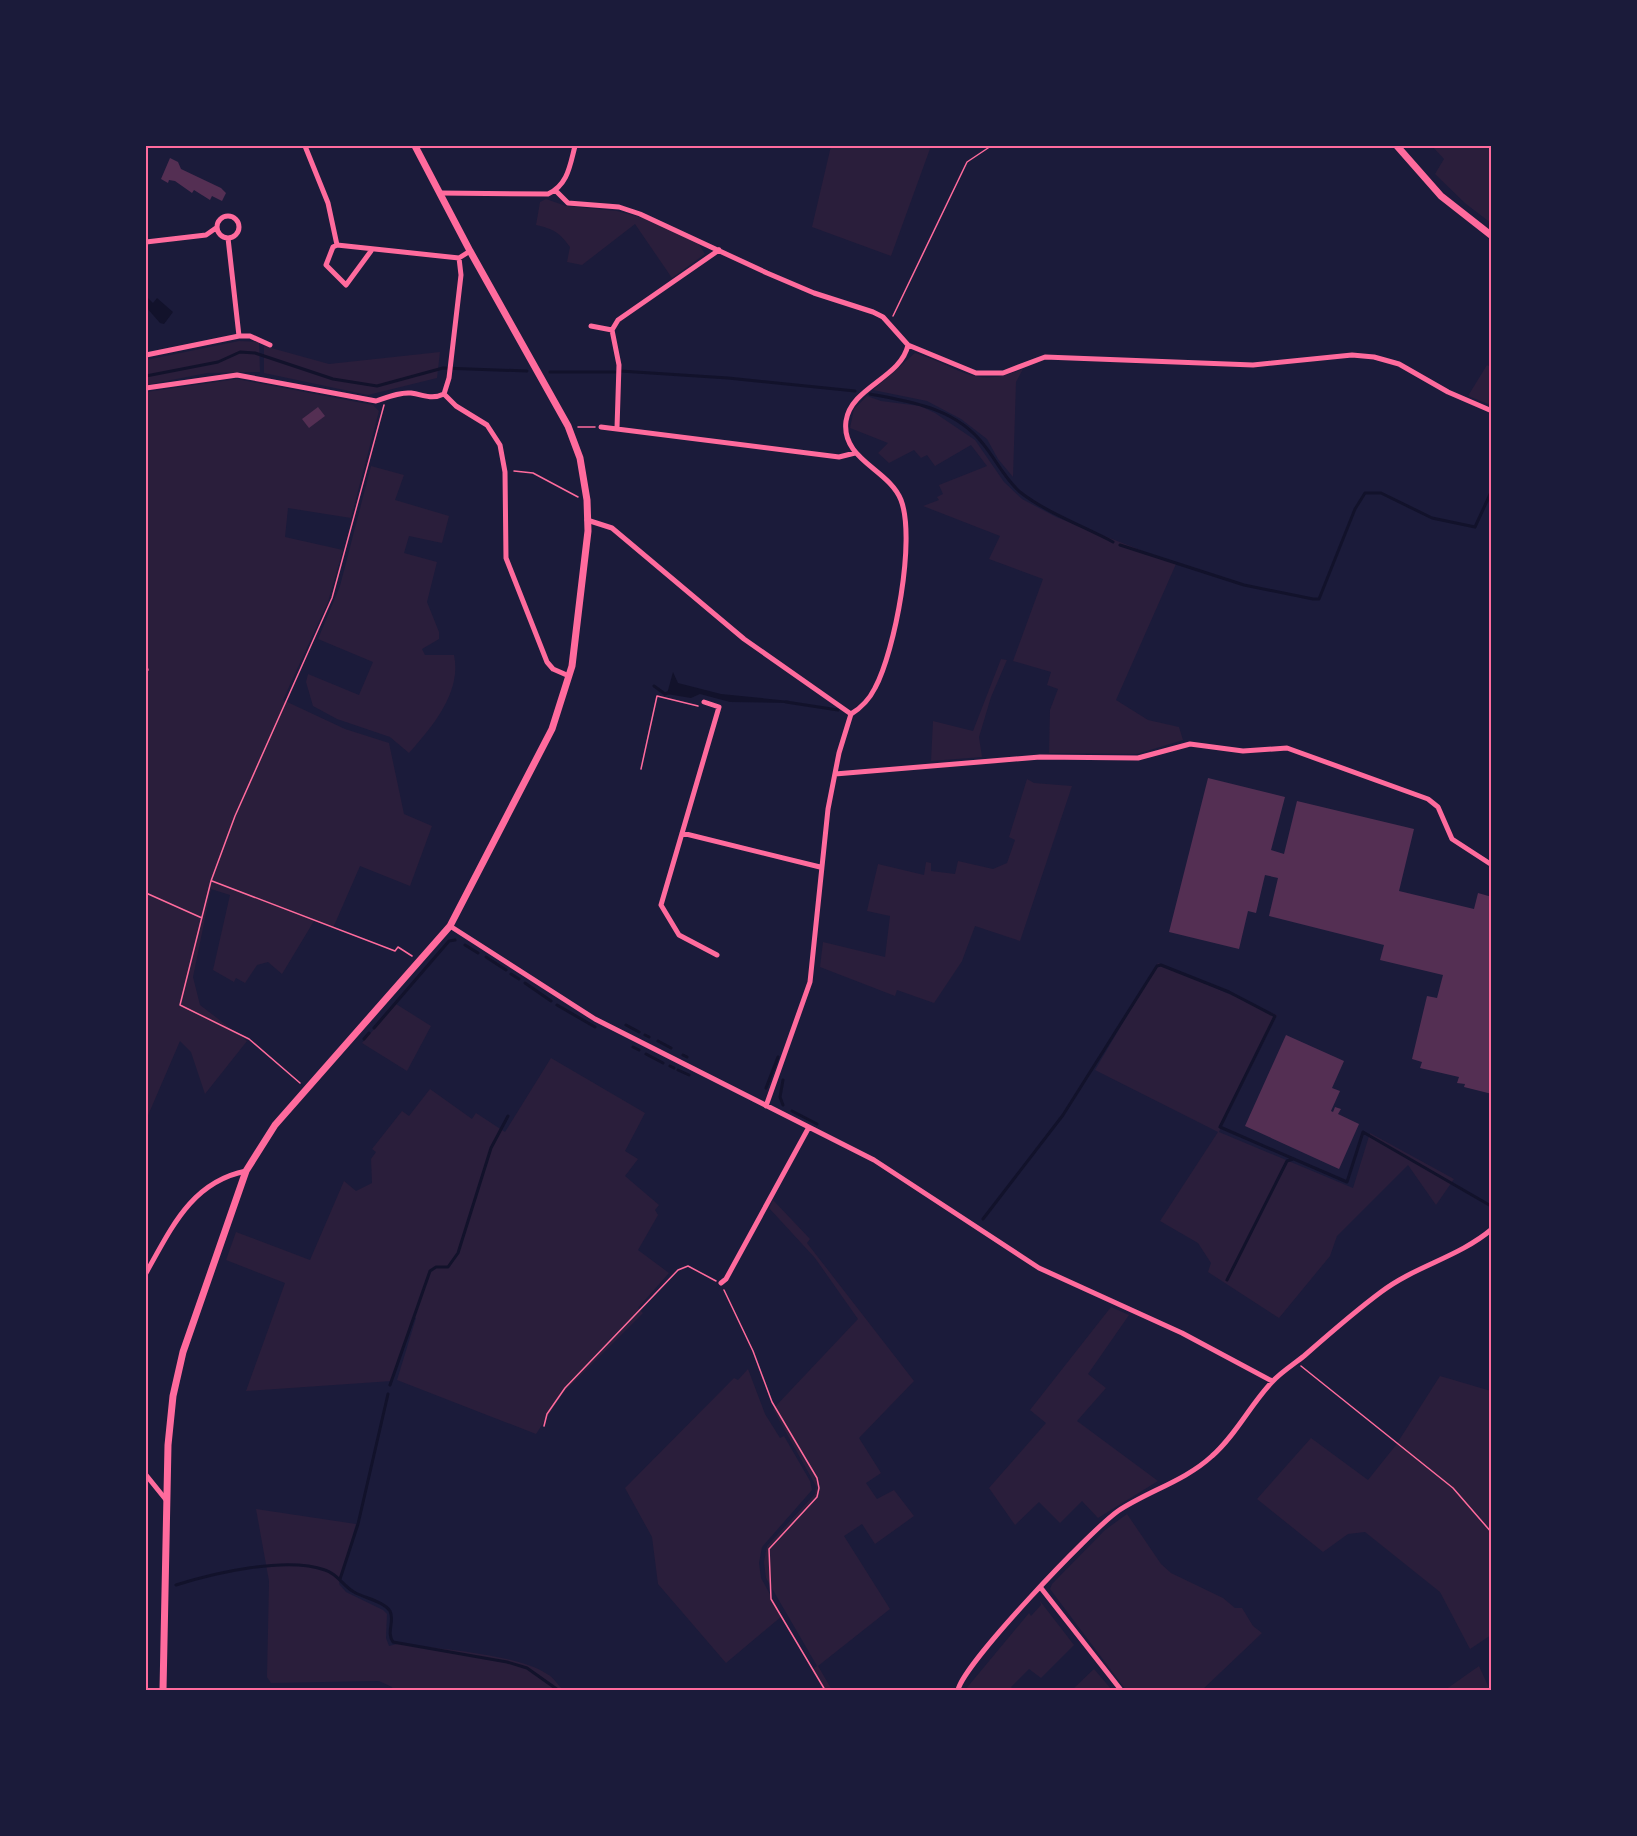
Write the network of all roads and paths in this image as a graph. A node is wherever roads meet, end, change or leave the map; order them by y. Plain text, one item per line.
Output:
1 (305, 146) edge
2 (415, 146) edge
3 (575, 146) edge
4 (991, 146) edge
5 (1397, 146) edge
6 (556, 191) junction
7 (440, 193) junction
8 (216, 228) junction
9 (1491, 236) edge
10 (228, 238) junction
11 (146, 242) edge
12 (338, 245) junction
13 (719, 250) junction
14 (371, 251) junction
15 (470, 251) junction
16 (459, 258) junction
17 (889, 324) junction
18 (591, 326) dead end
19 (612, 330) junction
20 (239, 336) junction
21 (270, 345) dead end
22 (908, 345) junction
23 (146, 355) edge
24 (146, 388) edge
25 (444, 394) junction
26 (386, 398) junction
27 (1491, 411) edge
28 (602, 427) joint
29 (568, 428) junction
30 (617, 428) junction
31 (855, 453) junction
32 (506, 472) junction
33 (587, 500) junction
34 (587, 520) junction
35 (146, 664) edge
36 (148, 670) dead end
37 (569, 676) junction
38 (704, 702) joint
39 (851, 714) junction
40 (641, 769) dead end
41 (835, 774) junction
42 (682, 833) junction
43 (1491, 865) edge
44 (820, 867) junction
45 (211, 881) junction
46 (146, 893) edge
47 (202, 918) junction
48 (450, 926) junction
49 (717, 955) dead end
50 (420, 961) junction
51 (307, 1089) junction
52 (765, 1106) junction
53 (809, 1127) junction
54 (246, 1172) junction
55 (1491, 1229) edge
56 (146, 1273) edge
57 (721, 1283) junction
58 (1296, 1362) junction
59 (1272, 1381) junction
60 (544, 1426) dead end
61 (146, 1475) edge
62 (168, 1501) junction
63 (1491, 1533) edge
64 (1041, 1588) junction
65 (163, 1690) edge
66 (825, 1690) edge
67 (958, 1690) edge
68 (1121, 1690) edge

1 - 12 street
2 - 7 street
3 - 6 street
4 - 17 path
5 - 9 street
6 - 7 street
6 - 13 street
7 - 15 street
8 - 10 street
8 - 10 street
8 - 11 street
10 - 20 street
12 - 14 street
12 - 14 street
13 - 17 street
13 - 19 street
14 - 16 street
15 - 16 street
15 - 29 street
16 - 25 street
17 - 22 street
18 - 19 street
19 - 30 street
20 - 21 street
20 - 23 street
22 - 27 street
22 - 31 street
24 - 26 street
25 - 26 street
25 - 32 street
26 - 45 path
28 - 29 path
28 - 30 street
29 - 33 street
30 - 31 street
31 - 39 street
32 - 33 path
32 - 37 street
33 - 34 street
34 - 37 street
34 - 39 street
35 - 36 path
37 - 48 street
38 - 40 path
38 - 42 street
39 - 41 street
41 - 43 street
41 - 44 street
42 - 44 street
42 - 49 street
44 - 52 street
45 - 47 path
45 - 50 path
46 - 47 path
47 - 51 path
48 - 50 street
48 - 52 street
50 - 51 street
51 - 54 street
52 - 53 street
53 - 57 street
53 - 59 street
54 - 56 street
54 - 62 street
55 - 58 street
57 - 60 path
57 - 66 path
58 - 59 street
58 - 63 path
59 - 64 street
61 - 62 street
62 - 65 street
64 - 67 street
64 - 68 street

